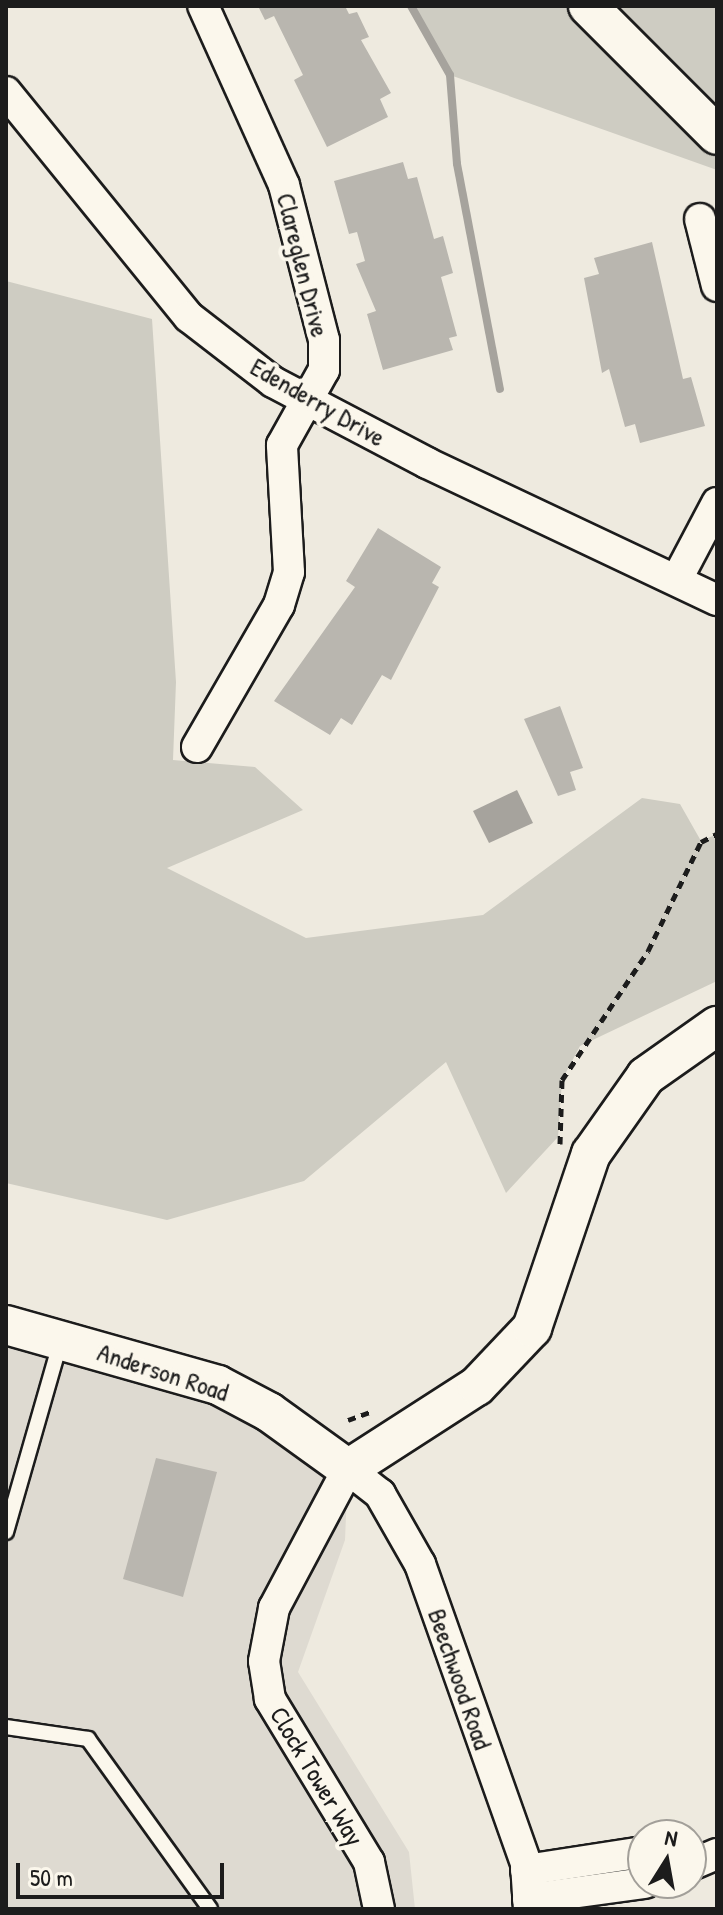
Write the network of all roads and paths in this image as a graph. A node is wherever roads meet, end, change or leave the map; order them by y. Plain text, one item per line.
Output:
1 (203, 6) edge
2 (588, 6) edge
3 (6, 92) edge
4 (717, 135) edge
5 (700, 219) dead end
6 (717, 286) edge
7 (310, 402) junction
8 (717, 503) edge
9 (677, 579) junction
10 (717, 600) edge
11 (197, 747) dead end
12 (717, 834) edge
13 (717, 1026) edge
14 (563, 1157) dead end
15 (6, 1325) edge
16 (61, 1340) junction
17 (348, 1469) junction
18 (6, 1532) edge
19 (6, 1727) edge
20 (627, 1858) edge
21 (627, 1885) edge
22 (528, 1893) edge
23 (210, 1909) edge
24 (379, 1909) edge

1 - 7 street, Clareglen Drive
2 - 4 street
3 - 7 street, Edenderry Drive
5 - 6 street
7 - 9 street, Edenderry Drive
7 - 11 street, Clareglen Drive
8 - 9 street
9 - 10 street, Edenderry Drive
12 - 14 path
13 - 17 street
15 - 16 street, Anderson Road
16 - 17 street, Anderson Road
16 - 18 lane
17 - 22 street, Beechwood Road
17 - 24 street, Clock Tower Way
19 - 23 lane
20 - 22 street
21 - 22 street

